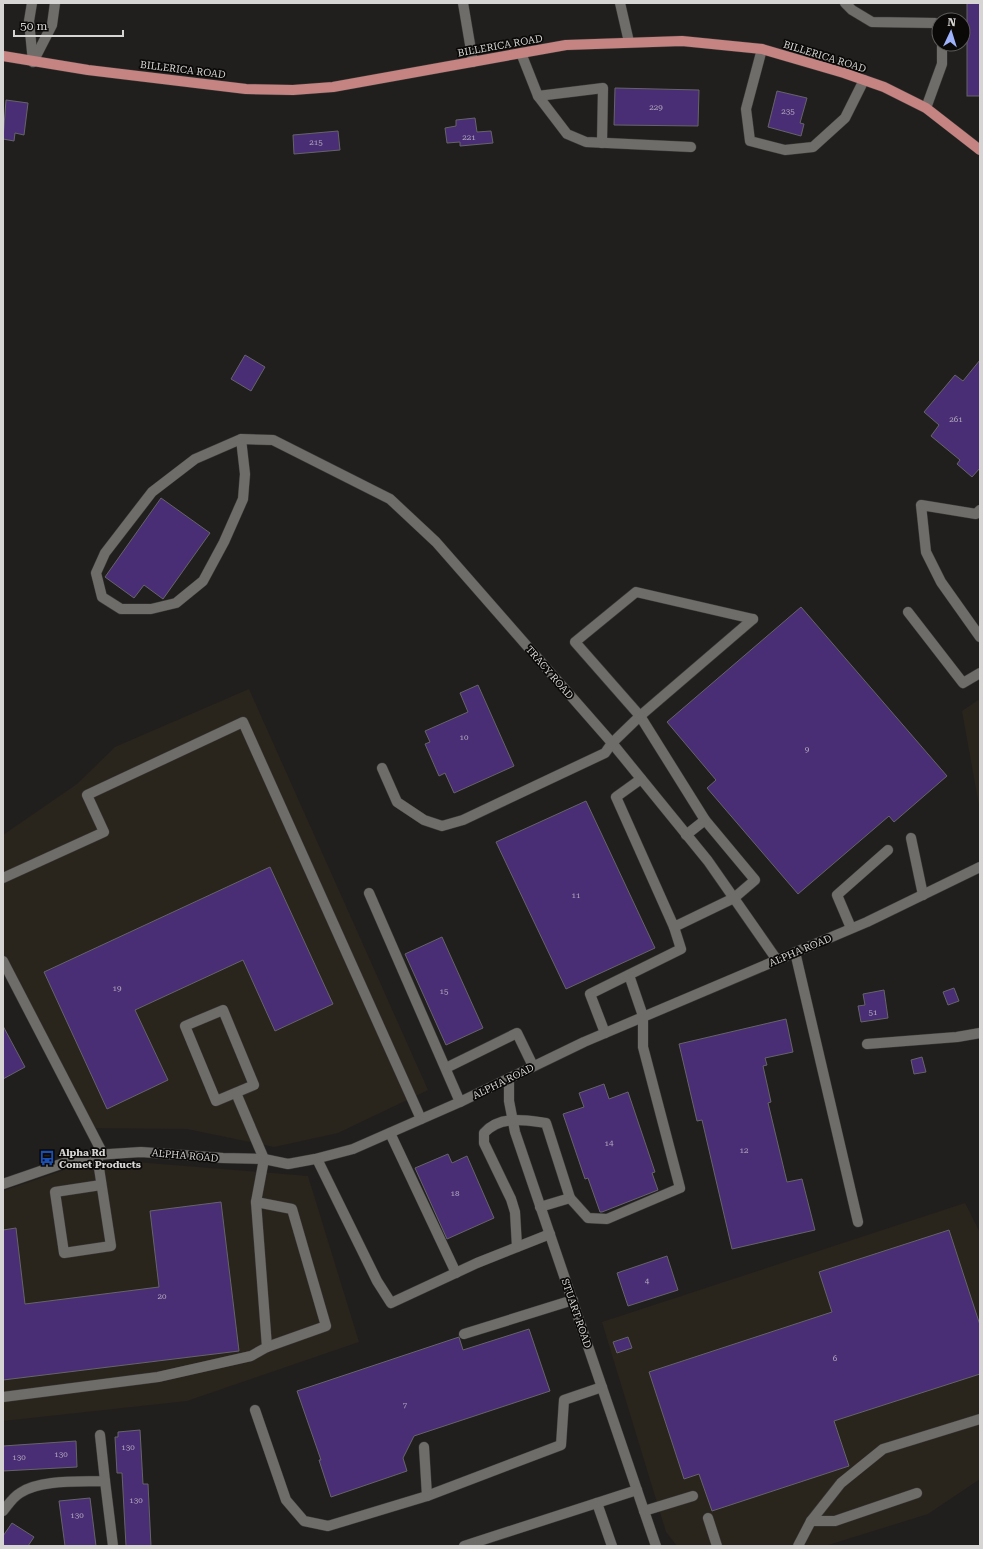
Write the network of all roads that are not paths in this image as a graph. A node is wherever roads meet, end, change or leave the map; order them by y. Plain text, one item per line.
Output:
1 (32, 3) edge
2 (55, 3) edge
3 (463, 3) edge
4 (620, 3) edge
5 (845, 3) edge
6 (931, 23) edge
7 (629, 42) junction
8 (762, 49) junction
9 (942, 52) edge
10 (521, 53) junction
11 (3, 56) edge
12 (33, 62) junction
13 (473, 62) junction
14 (864, 80) junction
15 (538, 96) junction
16 (926, 108) junction
17 (602, 143) junction
18 (691, 147) dead end
19 (980, 150) edge
20 (241, 439) junction
21 (980, 510) edge
22 (908, 612) dead end
23 (980, 637) edge
24 (980, 673) edge
25 (640, 716) junction
26 (612, 743) junction
27 (382, 768) dead end
28 (641, 779) junction
29 (705, 820) junction
30 (686, 835) junction
31 (911, 838) dead end
32 (888, 850) dead end
33 (980, 867) edge
34 (3, 878) edge
35 (369, 893) dead end
36 (923, 895) junction
37 (734, 898) junction
38 (674, 927) junction
39 (851, 928) junction
40 (795, 952) junction
41 (777, 960) junction
42 (3, 961) edge
43 (628, 975) junction
44 (643, 1016) junction
45 (604, 1032) junction
46 (980, 1033) edge
47 (867, 1044) dead end
48 (533, 1066) junction
49 (446, 1068) junction
50 (508, 1078) junction
51 (236, 1093) junction
52 (460, 1102) junction
53 (421, 1119) junction
54 (512, 1119) junction
55 (390, 1133) junction
56 (100, 1155) junction
57 (264, 1159) junction
58 (317, 1159) junction
59 (3, 1184) edge
60 (101, 1185) junction
61 (570, 1198) junction
62 (256, 1202) junction
63 (540, 1207) junction
64 (858, 1222) dead end
65 (550, 1234) junction
66 (517, 1247) junction
67 (456, 1274) junction
68 (572, 1300) junction
69 (464, 1334) dead end
70 (267, 1347) junction
71 (602, 1387) junction
72 (3, 1397) edge
73 (255, 1410) dead end
74 (980, 1419) edge
75 (100, 1435) dead end
76 (424, 1447) dead end
77 (105, 1481) junction
78 (637, 1490) junction
79 (917, 1493) dead end
80 (427, 1496) junction
81 (693, 1496) dead end
82 (597, 1503) junction
83 (3, 1511) edge
84 (644, 1511) junction
85 (708, 1518) dead end
86 (811, 1521) junction
87 (113, 1546) edge
88 (464, 1546) edge
89 (612, 1546) edge
90 (656, 1546) edge
91 (717, 1546) edge
92 (798, 1546) edge

1 - 12 street
2 - 12 street
3 - 13 street
4 - 7 street
5 - 6 street
7 - 8 main road, BILLERICA ROAD
7 - 10 main road, BILLERICA ROAD
8 - 14 main road, BILLERICA ROAD
8 - 14 street
9 - 16 street
10 - 13 main road, BILLERICA ROAD
10 - 15 street
11 - 12 main road, BILLERICA ROAD
12 - 13 main road, BILLERICA ROAD
14 - 16 main road, BILLERICA ROAD
15 - 17 street
15 - 17 street
16 - 19 main road, BILLERICA ROAD
17 - 18 street
20 - 20 street
20 - 26 street, TRACY ROAD
21 - 23 street
22 - 24 street
25 - 25 street
25 - 26 street
25 - 29 street
26 - 27 street
26 - 28 street, TRACY ROAD
28 - 30 street, TRACY ROAD
28 - 38 street
29 - 30 street
29 - 37 street
30 - 37 street, TRACY ROAD
31 - 36 street
32 - 39 street
33 - 36 street, ALPHA ROAD
34 - 53 street
35 - 49 street
36 - 39 street, ALPHA ROAD
37 - 38 street
37 - 41 street, TRACY ROAD
38 - 43 street
39 - 40 street, ALPHA ROAD
40 - 41 street, ALPHA ROAD
40 - 64 street
41 - 44 street, ALPHA ROAD
42 - 56 street
43 - 44 street
43 - 45 street
44 - 45 street, ALPHA ROAD
44 - 61 street
45 - 48 street, ALPHA ROAD
46 - 47 street
48 - 49 street
48 - 50 street, ALPHA ROAD
49 - 52 street
50 - 52 street, ALPHA ROAD
50 - 54 street, STUART ROAD
51 - 51 street
51 - 57 street
52 - 53 street, ALPHA ROAD
53 - 55 street, ALPHA ROAD
54 - 61 street
54 - 63 street, STUART ROAD
54 - 66 street
55 - 58 street, ALPHA ROAD
55 - 67 street
56 - 57 street, ALPHA ROAD
56 - 59 street, ALPHA ROAD
56 - 60 street
57 - 58 street, ALPHA ROAD
57 - 62 street
58 - 67 street
60 - 60 street
61 - 63 street
62 - 70 street
62 - 70 street
63 - 65 street, STUART ROAD
65 - 66 street
65 - 68 street, STUART ROAD
66 - 67 street
68 - 69 street
68 - 71 street, STUART ROAD
70 - 72 street
71 - 78 street, STUART ROAD
71 - 80 street
73 - 80 street
74 - 86 street
75 - 77 street
76 - 80 street
77 - 83 street
77 - 87 street
78 - 82 street
78 - 84 street, STUART ROAD
79 - 86 street
81 - 84 street
82 - 88 street
82 - 89 street
84 - 90 street, STUART ROAD
85 - 91 street
86 - 92 street

